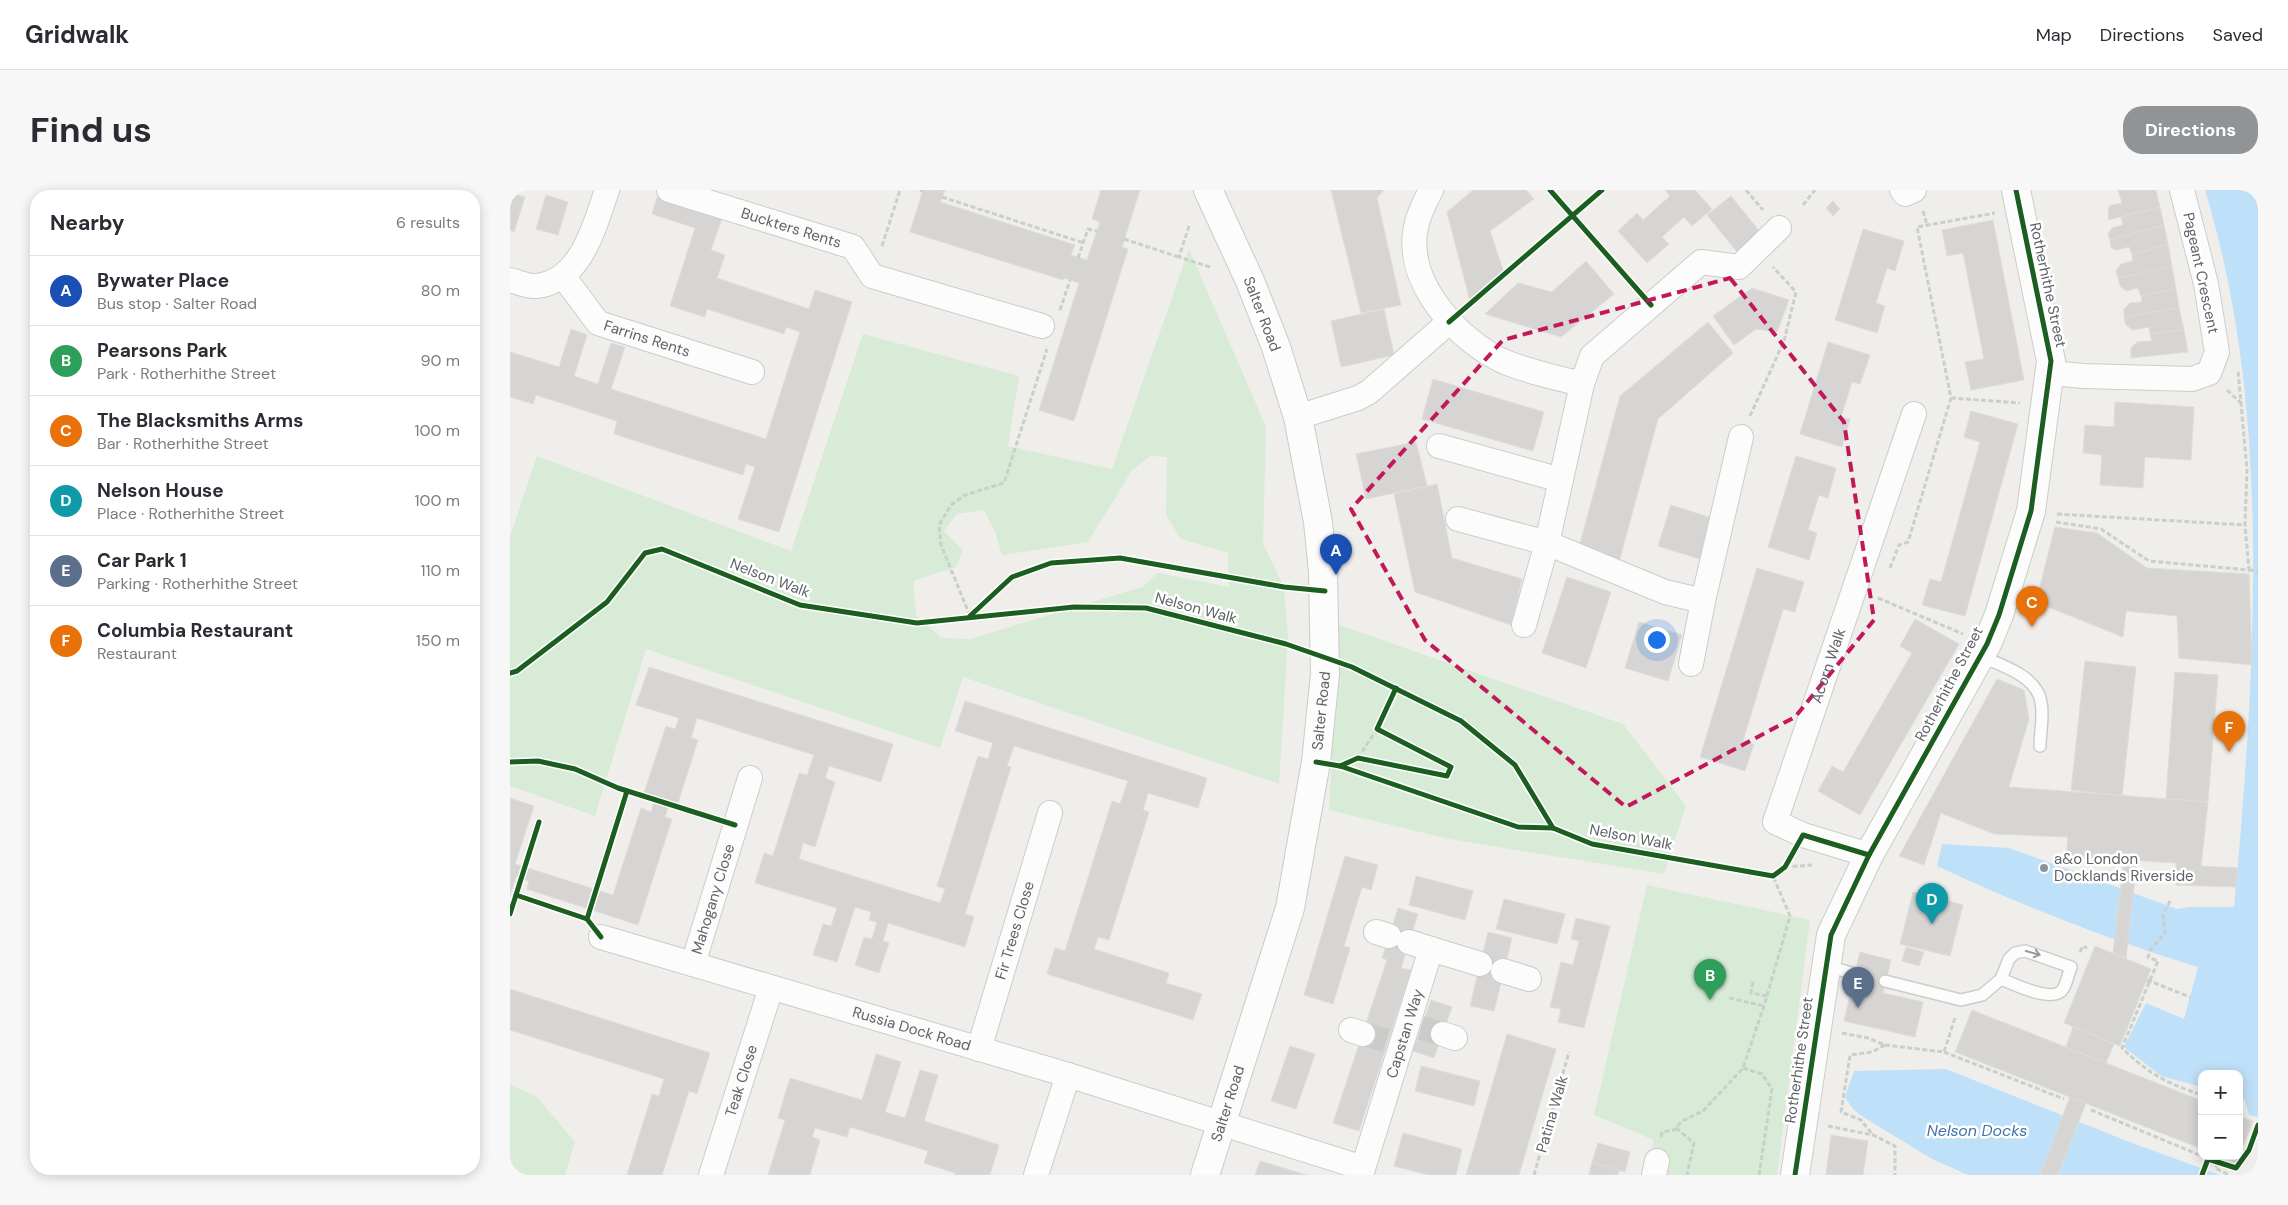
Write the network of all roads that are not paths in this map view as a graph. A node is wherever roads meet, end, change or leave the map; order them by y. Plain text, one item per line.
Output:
1 (607, 190) edge
2 (669, 190) edge
3 (1208, 190) edge
4 (1431, 190) edge
5 (1902, 190) edge
6 (1914, 190) edge
7 (2016, 190) edge
8 (2182, 190) edge
9 (1779, 228) dead end
10 (563, 276) junction
11 (510, 280) edge
12 (1448, 322) junction
13 (1050, 328) road end
14 (752, 372) dead end
15 (2050, 373) junction
16 (1582, 384) junction
17 (1914, 414) dead end
18 (1298, 418) junction
19 (1741, 437) road end
20 (1438, 446) dead end
21 (1561, 480) junction
22 (1458, 519) dead end
23 (1547, 543) junction
24 (1703, 601) junction
25 (1524, 625) dead end
26 (1983, 650) junction
27 (1692, 664) dead end
28 (2040, 746) dead end
29 (750, 778) dead end
30 (1050, 813) dead end
31 (1869, 855) junction
32 (601, 937) dead end
33 (693, 964) junction
34 (1480, 964) dead end
35 (1825, 966) junction
36 (1503, 971) dead end
37 (1855, 974) dead end
38 (1530, 979) dead end
39 (2001, 979) junction
40 (1886, 981) dead end
41 (771, 988) junction
42 (979, 1049) junction
43 (1068, 1075) junction
44 (1221, 1123) junction
45 (1362, 1171) edge
46 (711, 1175) edge
47 (1036, 1175) edge
48 (1205, 1175) edge
49 (1795, 1175) edge

1 - 10 street
2 - 13 street, Buckters Rents
3 - 18 street, Salter Road
4 - 12 street
5 - 6 street
7 - 15 street, Rotherhithe Street
8 - 15 street, Pageant Crescent
9 - 16 street
10 - 11 street
10 - 14 street, Farrins Rents
12 - 16 street
12 - 18 street
15 - 26 street, Rotherhithe Street
16 - 21 street
17 - 31 street, Acorn Walk
18 - 44 street, Salter Road
19 - 24 street
20 - 21 street
21 - 23 street
22 - 23 street
23 - 24 street
23 - 25 street
24 - 27 street
26 - 28 lane
26 - 31 street, Rotherhithe Street
29 - 33 street, Mahogany Close
30 - 42 street, Fir Trees Close
31 - 35 street, Rotherhithe Street
32 - 33 street, Russia Dock Road
33 - 41 street, Russia Dock Road
34 - 45 street, Capstan Way
35 - 37 lane
35 - 49 street, Rotherhithe Street
36 - 38 street
39 -> 39 lane
39 - 40 lane
41 - 42 street, Russia Dock Road
41 - 46 street, Teak Close
42 - 43 street, Russia Dock Road
43 - 44 street, Russia Dock Road
43 - 47 street
44 - 45 street, Capstan Way
44 - 48 street, Salter Road

